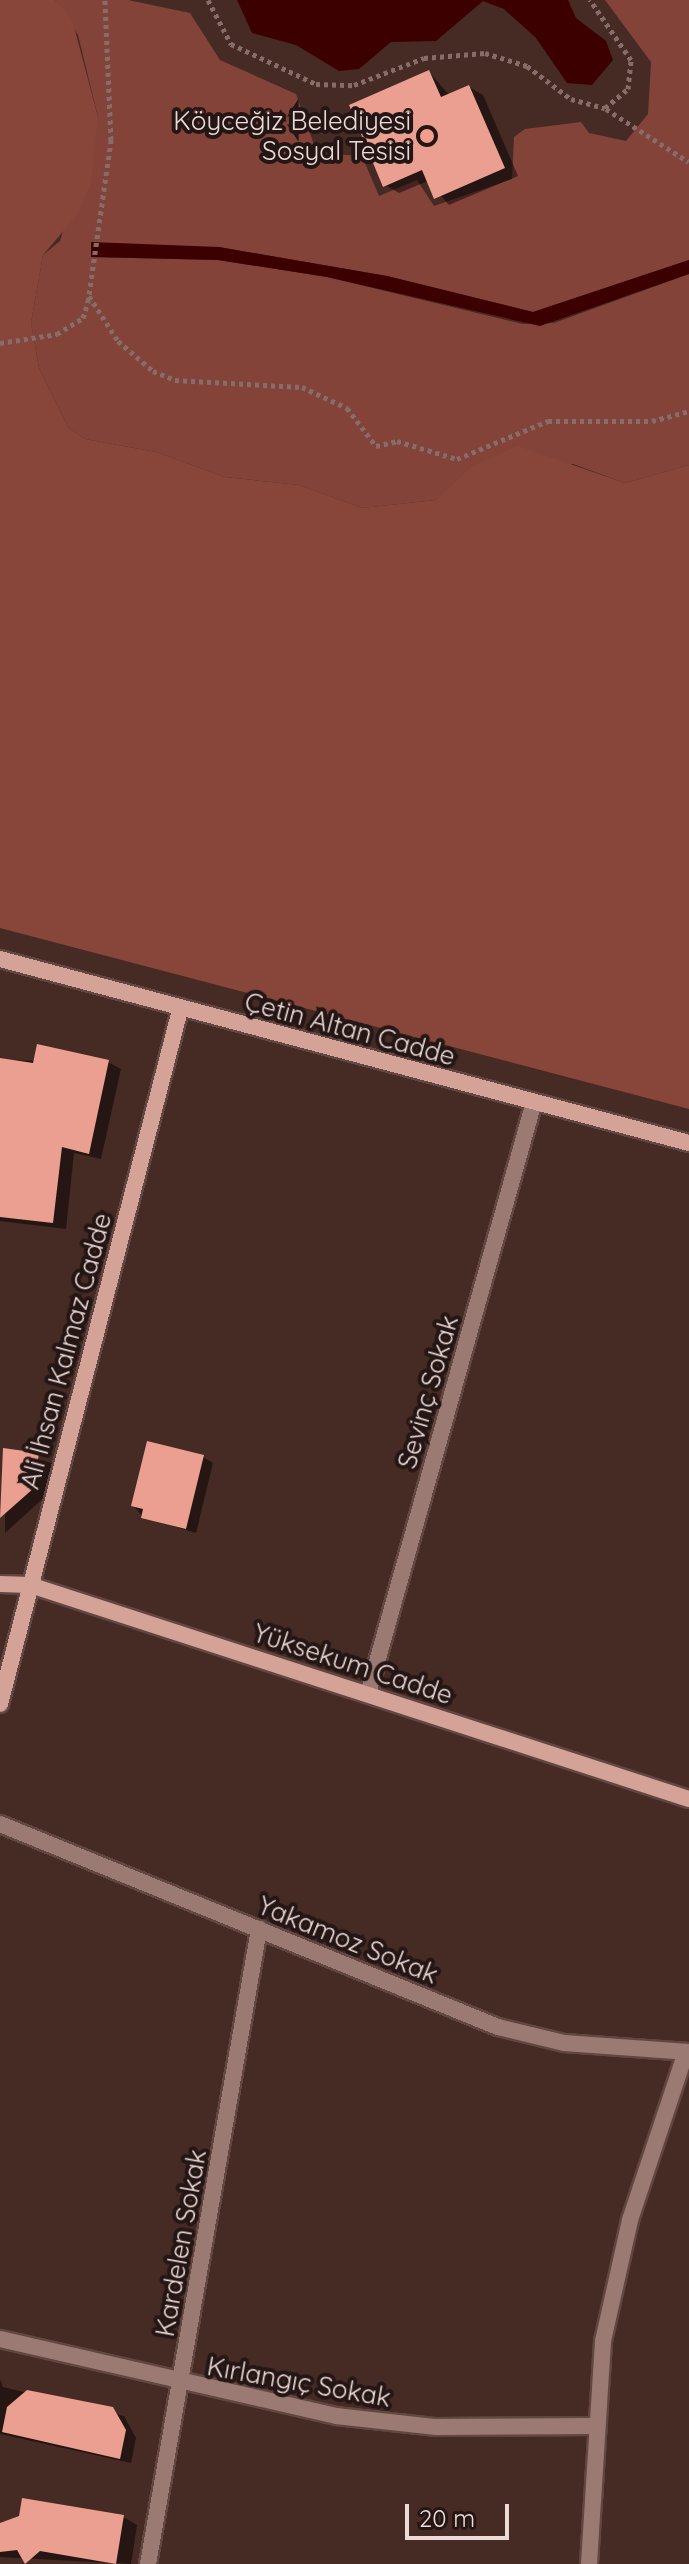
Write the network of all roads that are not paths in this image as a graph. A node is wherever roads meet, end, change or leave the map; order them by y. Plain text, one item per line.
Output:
1 (0, 959) edge
2 (180, 1010) junction
3 (534, 1102) junction
4 (689, 1143) edge
5 (0, 1584) edge
6 (30, 1585) junction
7 (368, 1694) junction
8 (0, 1704) edge
9 (689, 1799) edge
10 (0, 1824) edge
11 (259, 1929) junction
12 (688, 2052) edge
13 (0, 2339) edge
14 (181, 2384) junction
15 (595, 2426) junction
16 (148, 2564) edge
17 (589, 2564) edge

1 - 2 street, Çetin Altan Cadde
2 - 3 street, Çetin Altan Cadde
2 - 6 street, Ali İhsan Kalmaz Cadde
3 - 4 street, Çetin Altan Cadde
3 - 7 street, Sevinç Sokak
5 - 6 street, Yüksekum Cadde
6 - 7 street, Yüksekum Cadde
6 - 8 street, Ali İhsan Kalmaz Cadde
7 - 9 street, Yüksekum Cadde
10 - 11 street, Yakamoz Sokak
11 - 12 street, Yakamoz Sokak
11 - 14 street, Kardelen Sokak
12 - 15 street
13 - 14 street, Kırlangıç Sokak
14 - 15 street, Kırlangıç Sokak
14 - 16 street, Kardelen Sokak
15 - 17 street

